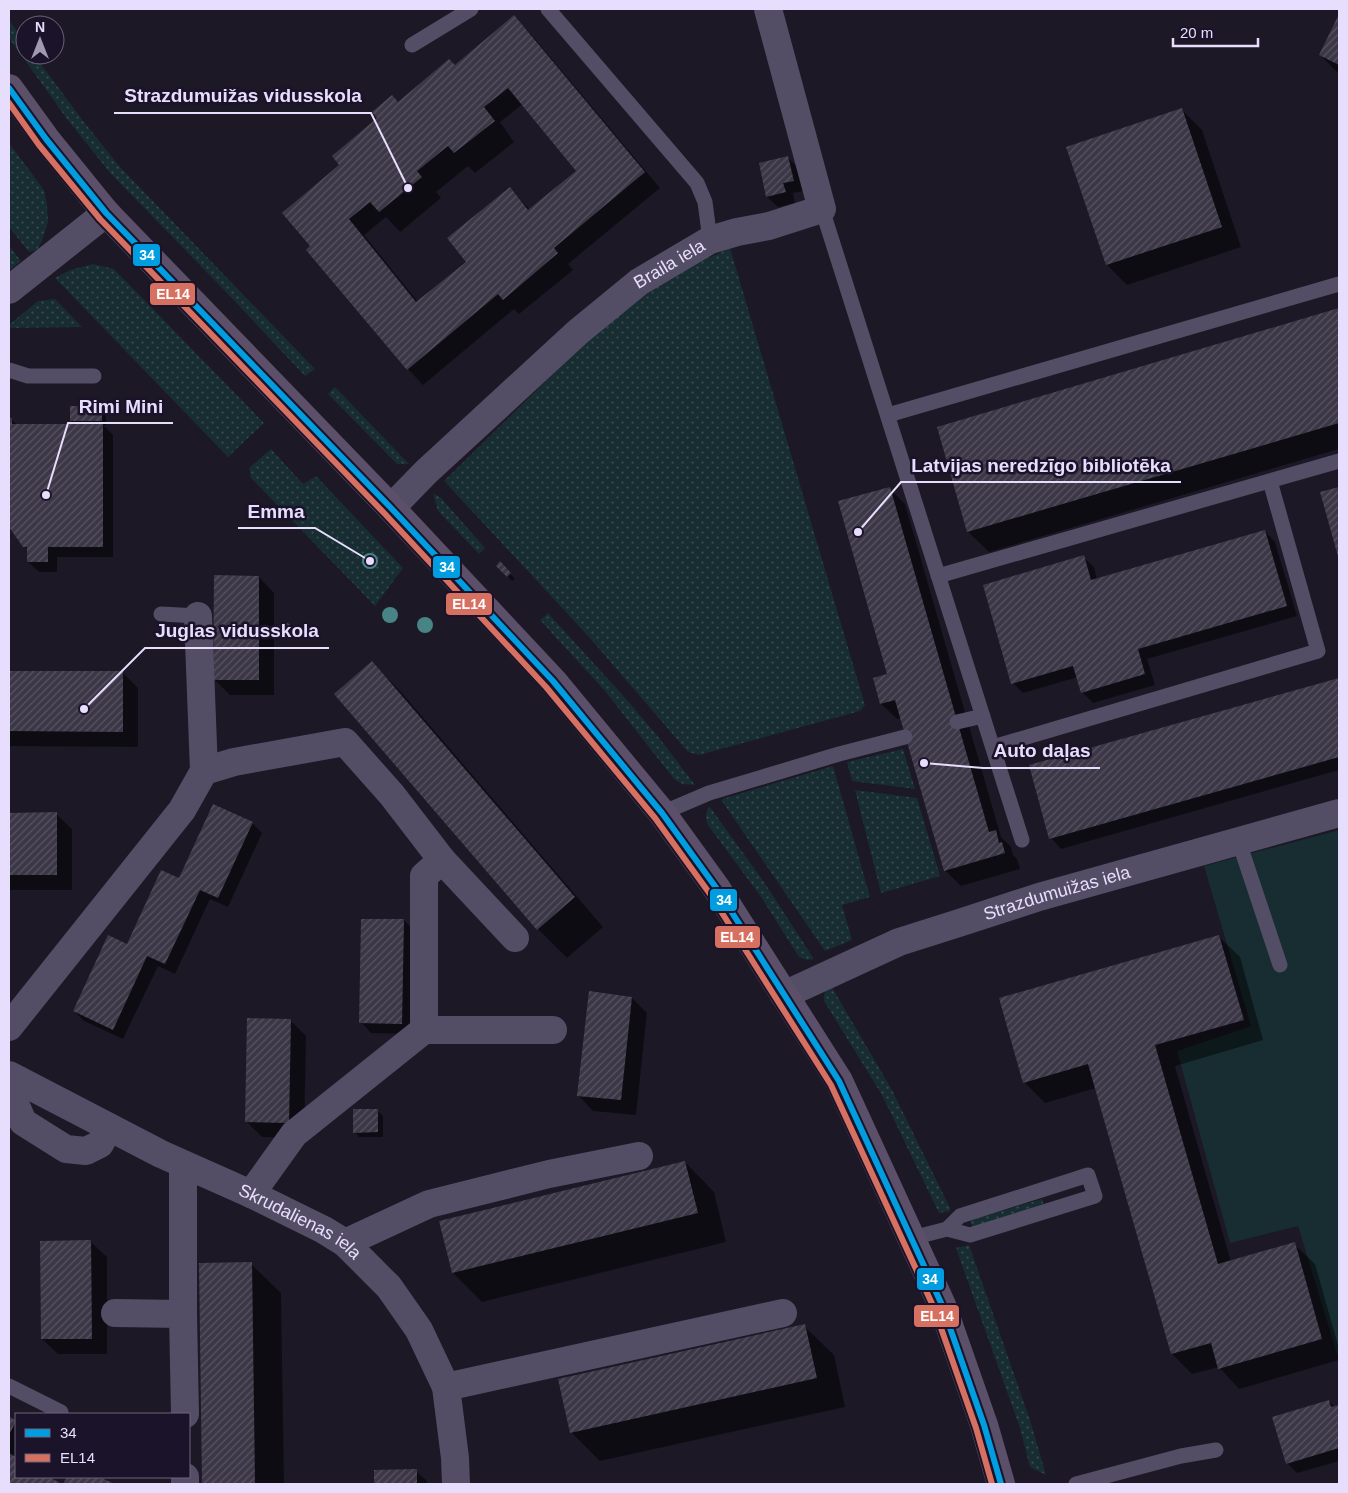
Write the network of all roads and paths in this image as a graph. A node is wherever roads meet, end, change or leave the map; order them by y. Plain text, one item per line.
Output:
1 (471, 9) edge
2 (548, 9) edge
3 (768, 9) edge
4 (412, 45) dead end
5 (9, 88) edge
6 (822, 209) junction
7 (106, 213) junction
8 (710, 240) junction
9 (1339, 284) edge
10 (9, 290) edge
11 (9, 370) edge
12 (94, 376) dead end
13 (888, 415) junction
14 (1339, 461) edge
15 (1270, 480) junction
16 (391, 508) junction
17 (938, 576) junction
18 (161, 614) dead end
19 (198, 616) joint
20 (983, 716) junction
21 (957, 722) dead end
22 (905, 737) dead end
23 (993, 747) junction
24 (204, 770) junction
25 (662, 813) junction
26 (1339, 813) edge
27 (1022, 840) dead end
28 (1239, 842) junction
29 (442, 860) junction
30 (515, 938) dead end
31 (1280, 965) dead end
32 (784, 995) junction
33 (9, 1027) edge
34 (424, 1030) junction
35 (553, 1030) dead end
36 (14, 1078) edge
37 (109, 1127) junction
38 (639, 1156) dead end
39 (183, 1165) junction
40 (251, 1194) junction
41 (947, 1228) junction
42 (912, 1238) junction
43 (345, 1243) junction
44 (115, 1313) dead end
45 (783, 1313) dead end
46 (183, 1314) junction
47 (9, 1386) edge
48 (446, 1387) junction
49 (60, 1412) dead end
50 (185, 1413) edge
51 (1216, 1450) dead end
52 (456, 1484) edge
53 (1002, 1484) edge
54 (1076, 1484) edge

1 - 4 lane
2 - 8 lane
3 - 6 street
5 - 7 main road
6 - 8 street, Braila iela
6 - 13 lane
7 - 10 street
7 - 16 main road
8 - 16 street, Braila iela
9 - 13 lane
11 - 12 lane
13 - 17 lane
14 - 15 lane
15 - 17 lane
15 - 23 lane
16 - 25 main road
17 - 20 lane
18 - 19 lane
19 - 24 street
20 - 21 lane
20 - 23 lane
22 - 25 lane
23 - 27 lane
24 - 29 street
24 - 33 street
25 - 32 main road
26 - 28 street, Strazdumuižas iela
28 - 31 lane
28 - 32 street, Strazdumuižas iela
29 - 30 street
29 - 34 street
32 - 42 main road
34 - 35 street
34 - 40 street
36 - 37 street, Skrudalienas iela
36 - 37 street
37 - 39 street, Skrudalienas iela
38 - 43 street
39 - 40 street, Skrudalienas iela
39 - 46 street
40 - 43 street, Skrudalienas iela
41 - 41 lane
41 - 42 lane
42 - 53 main road
43 - 48 street, Skrudalienas iela
44 - 46 street
45 - 48 street
46 - 50 street
47 - 49 lane
48 - 52 street, Skrudalienas iela
51 - 54 lane

